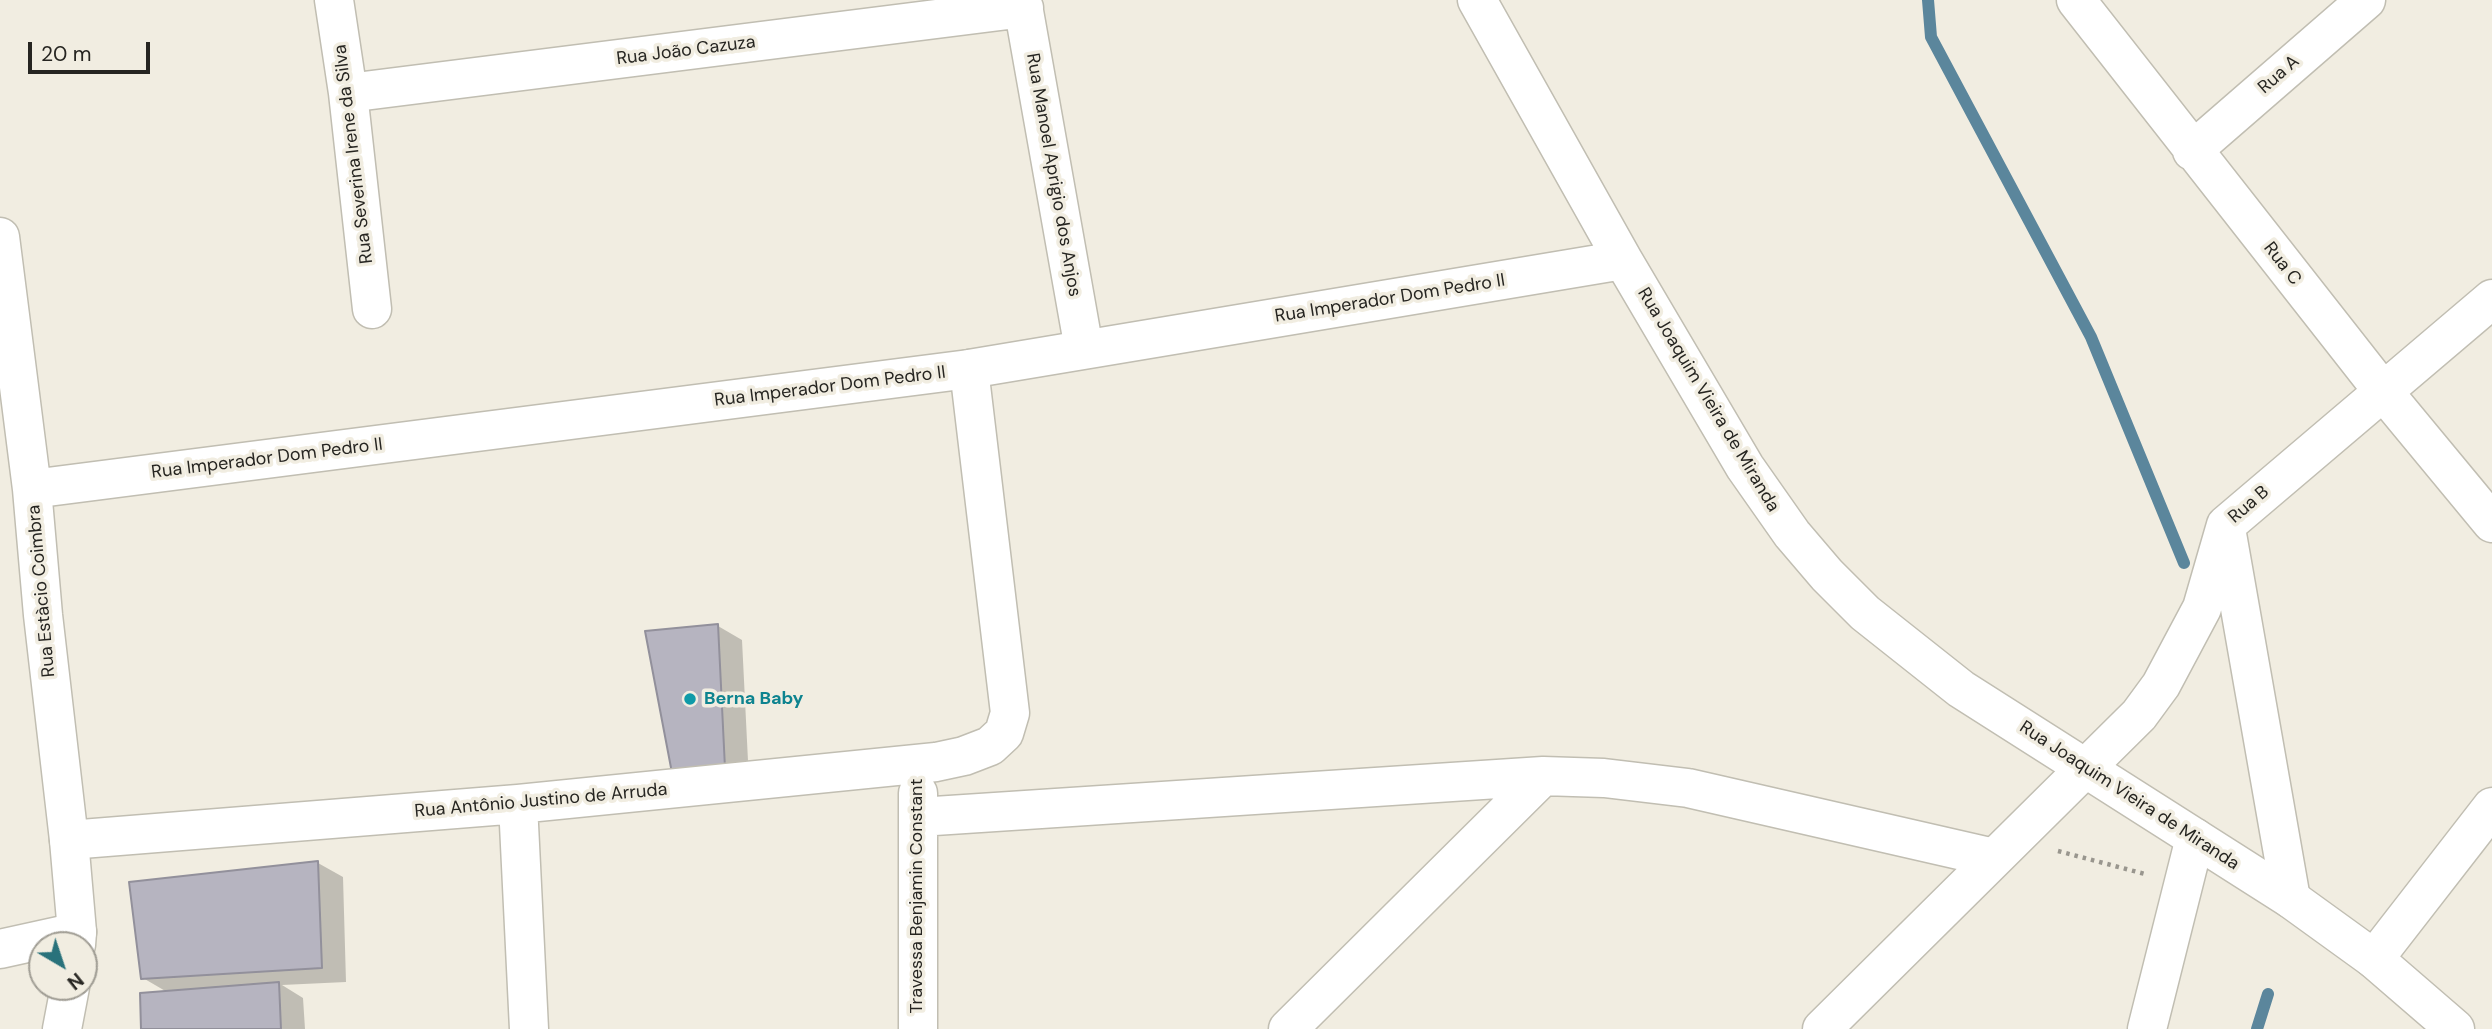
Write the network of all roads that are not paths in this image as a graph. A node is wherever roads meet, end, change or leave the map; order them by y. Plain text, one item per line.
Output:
1 (334, 0) edge
2 (1477, 0) edge
3 (2077, 0) edge
4 (2366, 0) edge
5 (1023, 4) edge
6 (348, 93) junction
7 (2192, 151) junction
8 (0, 237) edge
9 (1623, 260) junction
10 (2492, 299) edge
11 (372, 309) dead end
12 (1084, 349) junction
13 (969, 369) junction
14 (2382, 390) junction
15 (33, 489) junction
16 (2492, 523) edge
17 (2225, 525) junction
18 (916, 763) junction
19 (2084, 768) junction
20 (1542, 776) junction
21 (518, 804) junction
22 (2492, 807) edge
23 (919, 817) junction
24 (2194, 838) junction
25 (69, 840) junction
26 (1994, 858) junction
27 (2291, 899) junction
28 (76, 931) edge
29 (28, 945) edge
30 (0, 949) edge
31 (2374, 959) junction
32 (68, 1001) edge
33 (62, 1029) edge
34 (529, 1029) edge
35 (918, 1029) edge
36 (1288, 1029) edge
37 (1822, 1029) edge
38 (2147, 1029) edge
39 (2455, 1029) edge

1 - 6 street, Rua Severina Irene da Silva
2 - 9 street, Rua Joaquim Vieira de Miranda
3 - 7 street, Rua C
4 - 7 street, Rua A
5 - 6 street, Rua João Cazuza
5 - 12 street, Rua Manoel Aprigio dos Anjos
6 - 11 street, Rua Severina Irene da Silva
7 - 14 street, Rua C
8 - 15 street, Rua Estàcio Coimbra
9 - 12 street, Rua Imperador Dom Pedro II
9 - 19 street, Rua Joaquim Vieira de Miranda
10 - 14 street, Rua B
12 - 13 street, Rua Imperador Dom Pedro II
13 - 15 street, Rua Imperador Dom Pedro II
13 - 18 street, Rua Antônio Justino de Arruda
14 - 16 street, Rua C
14 - 17 street, Rua B
15 - 25 street, Rua Estàcio Coimbra
17 - 19 street, Rua B
17 - 27 street
18 - 21 street, Rua Antônio Justino de Arruda
18 - 23 street, Travessa Benjamin Constant
19 - 24 street, Rua Joaquim Vieira de Miranda
19 - 26 street, Rua B
20 - 23 street
20 - 26 street
20 - 36 street
21 - 25 street, Rua Antônio Justino de Arruda
21 - 34 street
22 - 31 street
23 - 35 street, Travessa Benjamin Constant
24 - 27 street, Rua Joaquim Vieira de Miranda
24 - 38 street
25 - 28 street, Rua Estàcio Coimbra
26 - 37 street, Rua B
27 - 31 street, Rua Joaquim Vieira de Miranda
29 - 30 street
31 - 39 street, Rua Joaquim Vieira de Miranda
32 - 33 street

